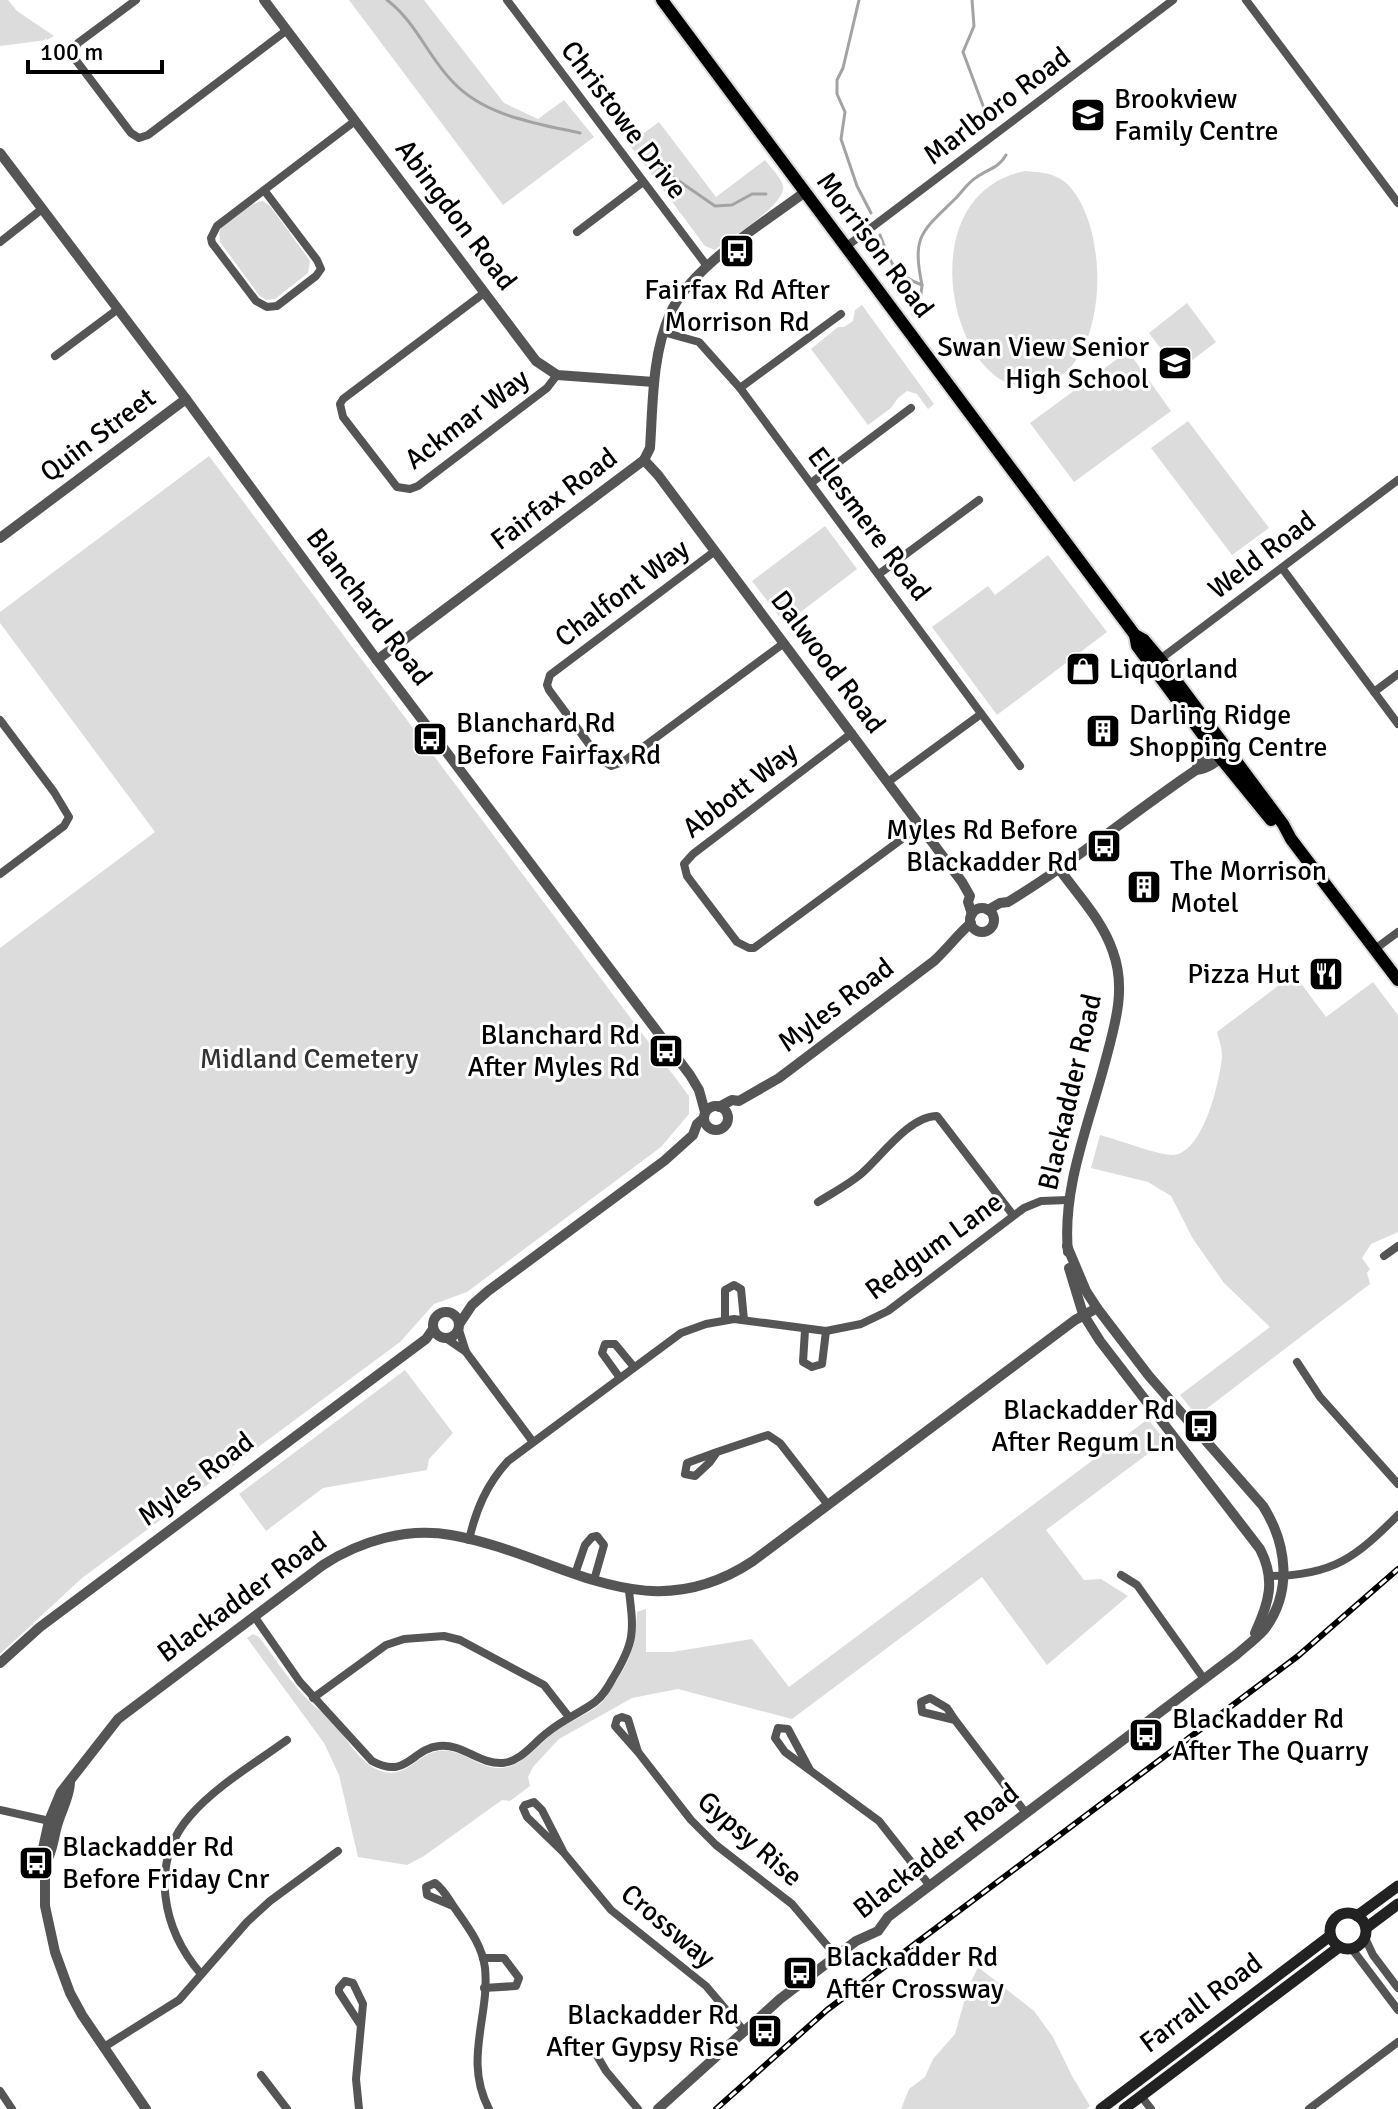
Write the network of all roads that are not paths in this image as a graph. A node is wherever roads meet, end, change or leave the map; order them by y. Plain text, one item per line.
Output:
1 (136, 0) edge
2 (264, 0) edge
3 (507, 0) edge
4 (662, 0) edge
5 (1173, 0) edge
6 (1246, 0) edge
7 (287, 30) junction
8 (355, 121) junction
9 (0, 153) edge
10 (643, 182) junction
11 (264, 190) junction
12 (805, 192) junction
13 (1398, 203) edge
14 (42, 209) junction
15 (577, 232) dead end
16 (0, 242) edge
17 (847, 246) junction
18 (707, 266) junction
19 (484, 293) junction
20 (118, 309) junction
21 (841, 314) dead end
22 (663, 332) junction
23 (55, 356) dead end
24 (557, 375) junction
25 (654, 382) junction
26 (740, 388) junction
27 (186, 399) junction
28 (911, 408) dead end
29 (644, 460) junction
30 (1398, 480) edge
31 (811, 483) junction
32 (979, 500) dead end
33 (0, 538) edge
34 (715, 551) junction
35 (1282, 568) junction
36 (879, 574) junction
37 (784, 643) junction
38 (377, 660) junction
39 (1156, 662) junction
40 (1398, 674) edge
41 (1374, 692) junction
42 (981, 714) junction
43 (0, 720) edge
44 (1398, 724) edge
45 (852, 733) junction
46 (1222, 750) junction
47 (1020, 766) dead end
48 (888, 782) junction
49 (921, 825) junction
50 (1060, 870) junction
51 (0, 874) edge
52 (981, 917) junction
53 (1398, 932) edge
54 (1375, 949) junction
55 (1398, 980) edge
56 (739, 1101) junction
57 (711, 1111) junction
58 (727, 1116) junction
59 (712, 1129) junction
60 (693, 1135) junction
61 (1068, 1200) junction
62 (818, 1202) dead end
63 (1013, 1215) junction
64 (1067, 1246) junction
65 (1398, 1246) edge
66 (1384, 1256) dead end
67 (472, 1305) junction
68 (1097, 1308) junction
69 (451, 1312) junction
70 (1083, 1314) junction
71 (725, 1320) junction
72 (744, 1320) junction
73 (459, 1327) junction
74 (805, 1330) junction
75 (826, 1331) junction
76 (436, 1336) junction
77 (466, 1352) junction
78 (1297, 1362) dead end
79 (634, 1367) junction
80 (620, 1378) junction
81 (1152, 1380) junction
82 (1138, 1391) junction
83 (533, 1442) junction
84 (717, 1452) dead end
85 (1214, 1453) junction
86 (1197, 1466) junction
87 (1398, 1484) edge
88 (828, 1505) junction
89 (1398, 1515) edge
90 (469, 1540) junction
91 (575, 1574) junction
92 (1121, 1575) dead end
93 (1270, 1576) junction
94 (1284, 1576) junction
95 (594, 1580) junction
96 (629, 1591) junction
97 (254, 1616) junction
98 (1252, 1641) junction
99 (0, 1663) edge
100 (1204, 1679) junction
101 (313, 1698) junction
102 (569, 1717) junction
103 (955, 1720) dead end
104 (287, 1740) dead end
105 (638, 1752) dead end
106 (810, 1770) junction
107 (0, 1810) edge
108 (1025, 1812) junction
109 (52, 1826) junction
110 (338, 1851) dead end
111 (564, 1853) junction
112 (930, 1886) junction
113 (1398, 1886) edge
114 (1378, 1900) junction
115 (1398, 1904) edge
116 (453, 1906) dead end
117 (1387, 1912) junction
118 (1357, 1916) junction
119 (1365, 1933) junction
120 (1330, 1936) junction
121 (1346, 1948) junction
122 (836, 1956) junction
123 (483, 1958) junction
124 (201, 1974) junction
125 (1390, 1978) junction
126 (1380, 1986) junction
127 (484, 1988) junction
128 (1398, 1988) edge
129 (1398, 2010) edge
130 (360, 2024) junction
131 (745, 2032) junction
132 (1398, 2042) edge
133 (104, 2047) junction
134 (596, 2054) dead end
135 (261, 2075) dead end
136 (0, 2091) edge
137 (1141, 2096) junction
138 (12, 2109) edge
139 (146, 2109) edge
140 (287, 2109) edge
141 (359, 2109) edge
142 (489, 2109) edge
143 (638, 2109) edge
144 (658, 2109) edge
145 (1101, 2109) edge
146 (1124, 2109) edge
147 (1151, 2109) edge
148 (1309, 2109) edge

1 - 7 street
2 - 7 street, Abingdon Road
3 - 10 street, Christowe Drive
4 - 12 main road, Morrison Road
5 - 17 street, Marlboro Road
6 - 13 street
7 - 8 street, Abingdon Road
8 - 11 street
8 - 19 street, Abingdon Road
9 - 14 street, Blanchard Road
10 - 15 street
10 - 18 street, Christowe Drive
11 - 11 street
12 - 17 main road, Morrison Road
12 - 18 street, Fairfax Road
14 - 16 street
14 - 20 street, Blanchard Road
17 - 39 main road, Morrison Road
18 - 22 street, Fairfax Road
19 - 24 street, Abingdon Road
19 - 24 street, Ackmar Way
20 - 23 street
20 - 27 street, Blanchard Road
21 - 26 street
22 - 25 street, Fairfax Road
22 - 26 street, Ellesmere Road
24 - 25 street
25 - 29 street, Fairfax Road
26 - 31 street, Ellesmere Road
27 - 33 street, Quin Street
27 - 38 street, Blanchard Road
28 - 31 street
29 - 34 street, Dalwood Road
29 - 38 street, Fairfax Road
30 - 35 street, Weld Road
31 - 36 street, Ellesmere Road
32 - 36 street
34 - 37 street, Dalwood Road
34 - 37 street, Chalfont Way
35 - 39 street, Weld Road
35 - 41 street
36 - 42 street, Ellesmere Road
37 - 45 street, Dalwood Road
38 - 57 street, Blanchard Road
39 - 46 main road, Morrison Road
40 - 41 street
41 - 44 street
42 - 47 street, Ellesmere Road
42 - 48 street
43 - 51 street
45 - 48 street, Dalwood Road
45 - 49 street, Abbott Way
46 - 50 street, Myles Road
46 - 54 main road, Morrison Road
48 - 49 street, Dalwood Road
49 - 52 street, Dalwood Road
50 - 52 street, Myles Road
50 - 61 street, Blackadder Road
52 - 56 street, Myles Road
53 - 54 street
54 - 55 main road, Morrison Road
56 - 57 street, Myles Road
56 - 58 street, Myles Road
57 - 58 street
57 - 59 street
57 - 60 street, Myles Road
58 - 59 street, Myles Road
59 - 60 street, Myles Road
60 - 67 street, Myles Road
61 - 63 street, Redgum Lane
61 - 64 street, Blackadder Road
62 - 63 street
63 - 75 street, Redgum Lane
64 - 68 street, Blackadder Road
64 - 70 street, Blackadder Road
65 - 66 street
67 - 69 street, Myles Road
67 - 73 street, Myles Road
68 - 70 street, Blackadder Road
68 - 81 street, Blackadder Road
69 - 73 street
69 - 76 street, Myles Road
70 - 82 street, Blackadder Road
70 - 88 street, Blackadder Road
71 - 72 street, Redgum Lane
71 - 72 street
71 - 79 street, Redgum Lane
72 - 74 street, Redgum Lane
73 - 76 street, Myles Road
73 - 77 street
74 - 75 street, Redgum Lane
74 - 75 street
76 - 77 street
76 - 99 street, Myles Road
77 - 83 street
78 - 87 street
79 - 80 street, Redgum Lane
79 - 80 street
80 - 83 street, Redgum Lane
81 - 82 street
81 - 85 street, Blackadder Road
82 - 86 street, Blackadder Road
83 - 90 street, Redgum Lane
84 - 88 street
85 - 86 street
85 - 94 street, Blackadder Road
86 - 93 street, Blackadder Road
88 - 96 street, Blackadder Road
89 - 94 street
90 - 91 street, Blackadder Road
90 - 97 street, Blackadder Road
91 - 95 street, Blackadder Road
91 - 95 street
92 - 100 street
93 - 94 street
93 - 98 street, Blackadder Road
94 - 98 street, Blackadder Road
95 - 96 street, Blackadder Road
96 - 102 street
97 - 101 street
97 - 109 street, Blackadder Road
98 - 100 street, Blackadder Road
100 - 108 street, Blackadder Road
101 - 102 street
101 - 102 street
103 - 108 street
104 - 124 street
105 - 122 street, Gypsy Rise
106 - 106 street
106 - 112 street
107 - 109 street
108 - 112 street, Blackadder Road
109 - 133 street, Blackadder Road
110 - 124 street
111 - 111 street, Crossway
111 - 131 street, Crossway
112 - 122 street, Blackadder Road
113 - 114 main road
114 - 117 main road
114 - 118 main road
115 - 117 main road
116 - 123 street
117 - 119 main road
118 - 119 main road
118 - 120 main road
119 - 121 main road
119 - 125 street
120 - 121 main road
120 - 145 main road, Farrall Road
121 - 126 street
121 - 137 main road, Farrall Road
122 - 131 street, Blackadder Road
123 - 127 street
123 - 127 street
124 - 133 street
125 - 126 street
125 - 128 street
126 - 129 street
127 - 142 street
130 - 130 street
130 - 141 street
131 - 144 street, Blackadder Road
132 - 148 street
133 - 139 street, Blackadder Road
134 - 143 street
135 - 140 street
136 - 138 street
137 - 146 main road, Farrall Road
137 - 147 street

